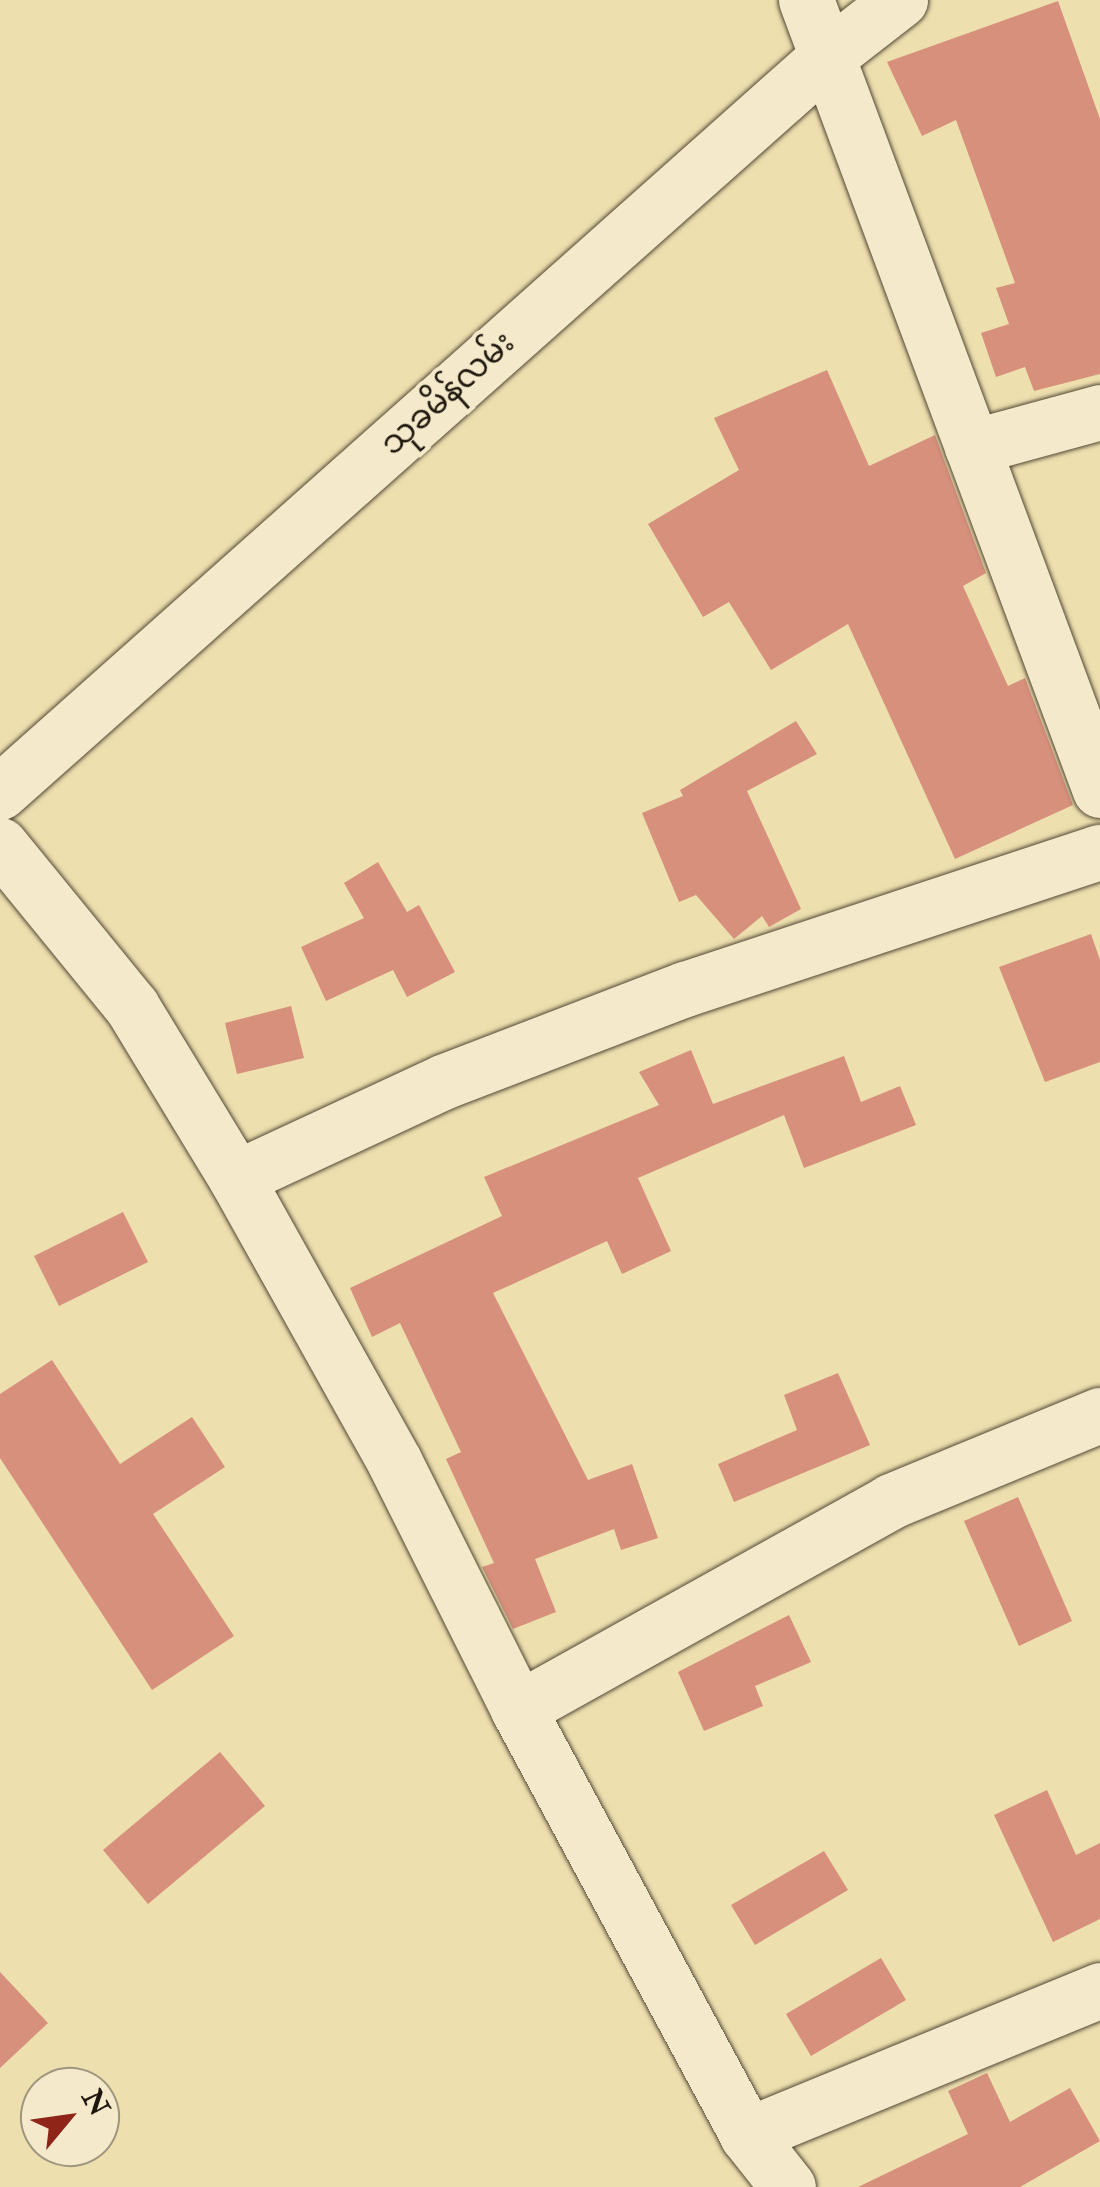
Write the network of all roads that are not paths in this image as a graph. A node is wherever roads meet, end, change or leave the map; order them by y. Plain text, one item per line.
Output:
1 (806, 0) edge
2 (900, 0) edge
3 (829, 56) junction
4 (1100, 412) edge
5 (972, 447) junction
6 (1100, 790) edge
7 (0, 792) edge
8 (0, 844) edge
9 (1100, 852) edge
10 (236, 1178) junction
11 (1100, 1415) edge
12 (518, 1709) junction
13 (1100, 1990) edge
14 (747, 2135) junction
15 (788, 2187) edge

1 - 3 street
2 - 3 street, သုခမိန်လမ်း
3 - 5 street
3 - 7 street, သုခမိန်လမ်း
4 - 5 street
5 - 6 street
8 - 10 street
9 - 10 street
10 - 12 street
11 - 12 street
12 - 14 street
13 - 14 street
14 - 15 street

